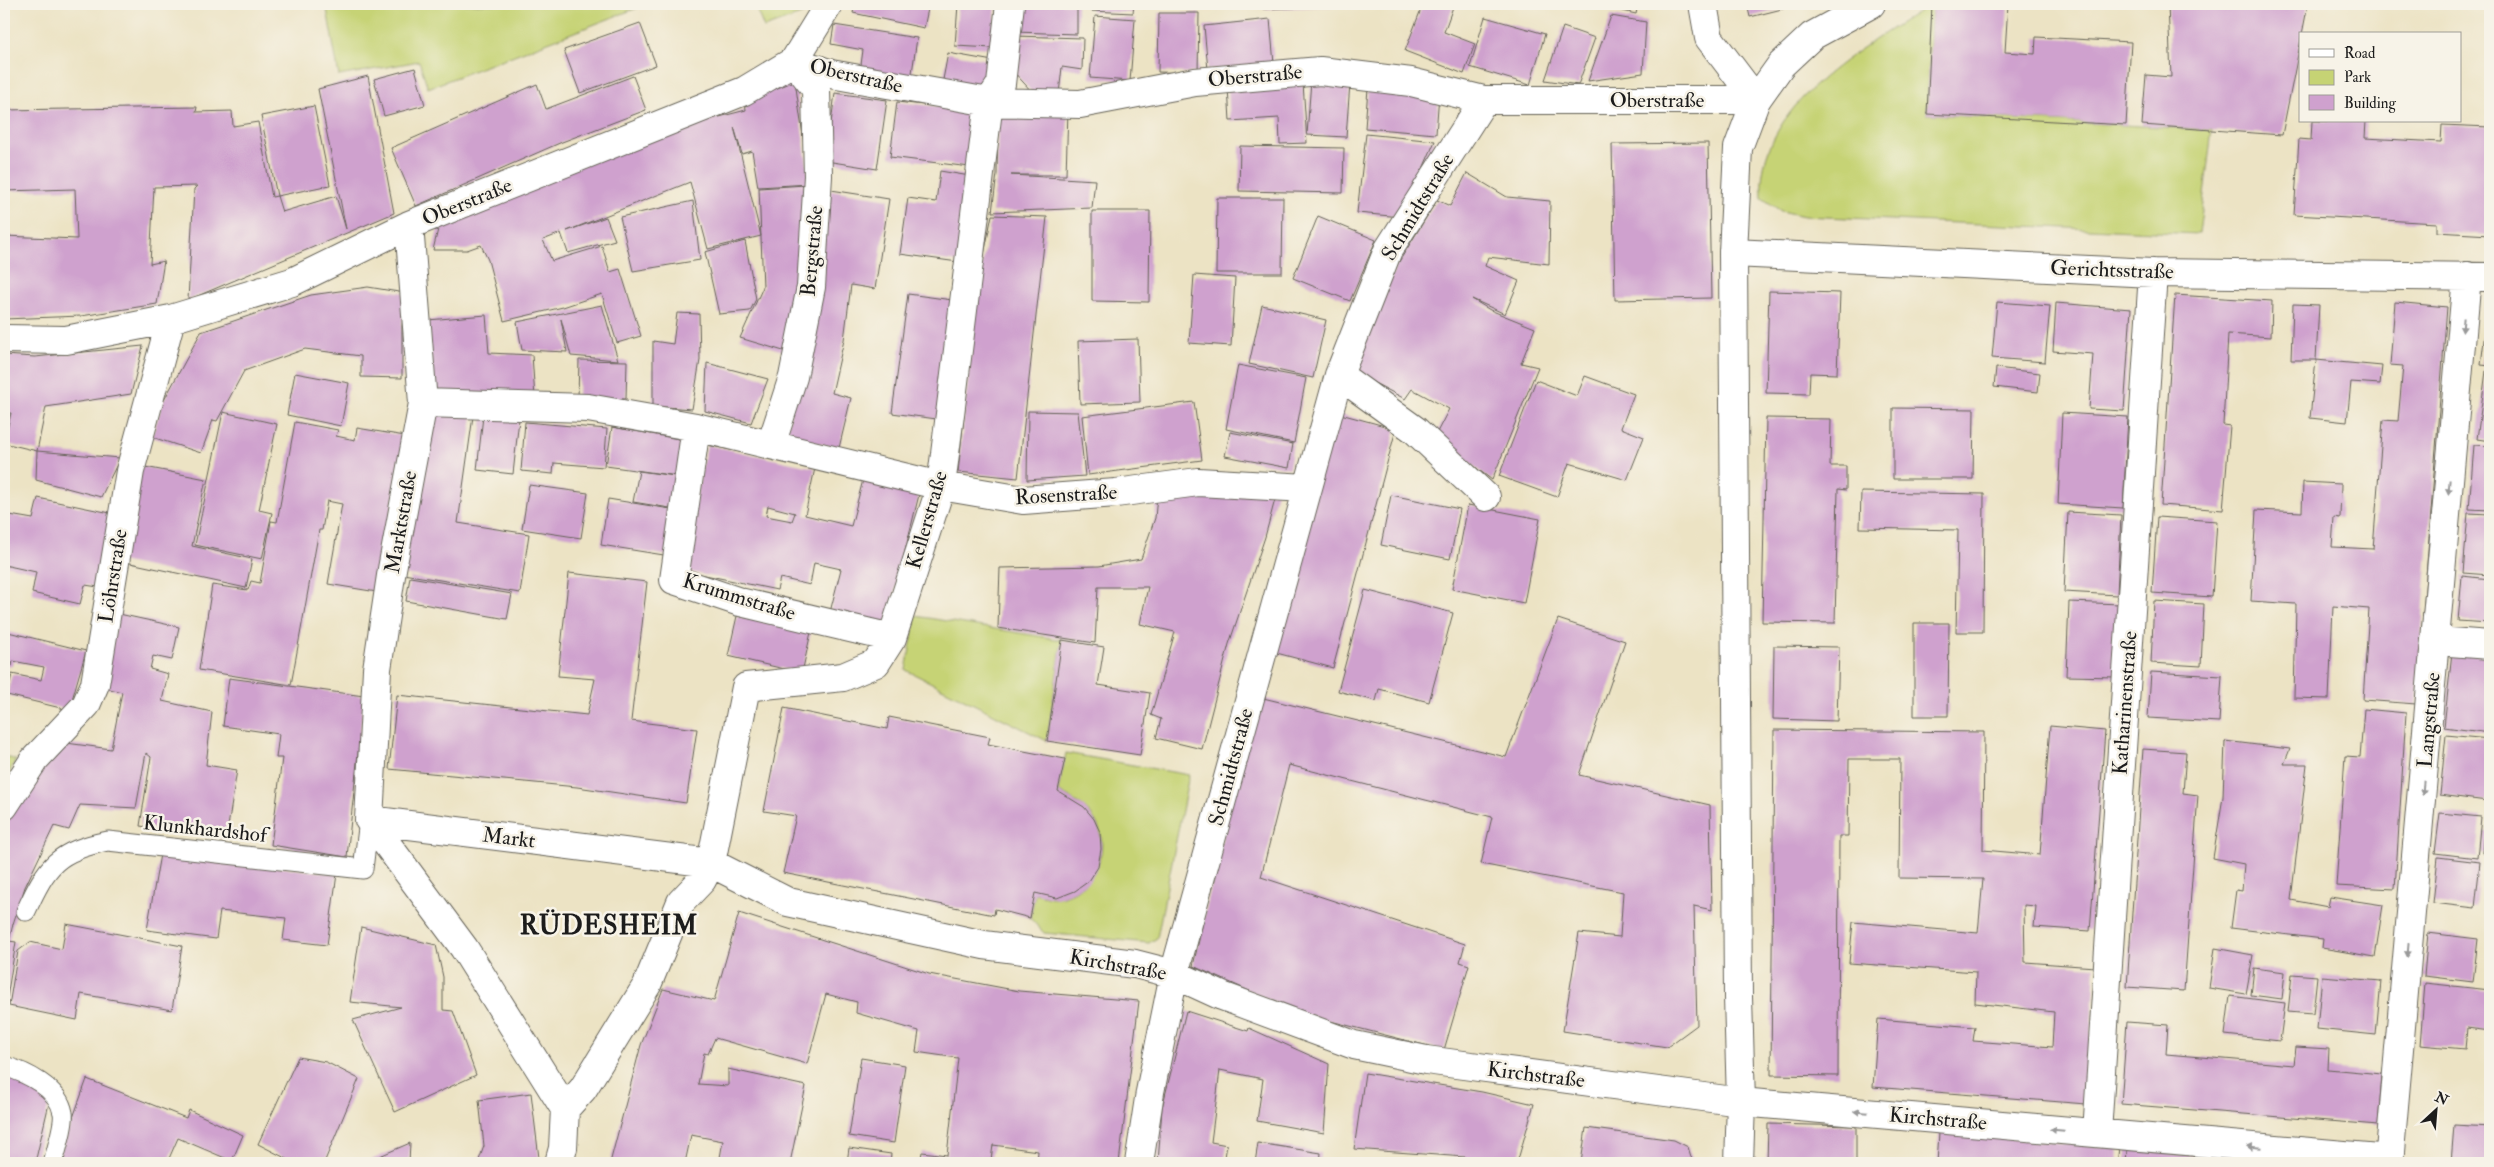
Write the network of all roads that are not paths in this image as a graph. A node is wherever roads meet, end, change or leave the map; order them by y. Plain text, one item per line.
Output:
1 (830, 4) edge
2 (1010, 4) edge
3 (1703, 4) edge
4 (1872, 4) edge
5 (794, 61) junction
6 (1484, 100) junction
7 (1756, 100) junction
8 (989, 102) junction
9 (409, 225) junction
10 (1733, 253) junction
11 (2153, 273) junction
12 (2478, 277) edge
13 (171, 319) junction
14 (4, 339) edge
15 (1339, 375) junction
16 (423, 403) junction
17 (696, 427) junction
18 (771, 445) junction
19 (942, 486) junction
20 (1307, 488) junction
21 (1486, 496) dead end
22 (892, 638) junction
23 (2436, 641) junction
24 (2490, 646) edge
25 (4, 806) edge
26 (369, 820) junction
27 (711, 863) junction
28 (26, 911) dead end
29 (1174, 974) junction
30 (4, 1066) edge
31 (1741, 1102) junction
32 (565, 1109) junction
33 (2097, 1133) junction
34 (2390, 1161) edge
35 (53, 1163) edge
36 (559, 1163) edge
37 (1139, 1163) edge
38 (1739, 1163) edge

1 - 5 street
2 - 8 street, Kellerstraße
3 - 7 street
4 - 7 street
5 - 8 street, Oberstraße
5 - 9 street, Oberstraße
5 - 18 street, Bergstraße
6 - 7 street, Oberstraße
6 - 8 street, Oberstraße
6 - 15 street, Schmidtstraße
7 - 10 street
8 - 19 street, Kellerstraße
9 - 13 street, Oberstraße
9 - 16 street, Marktstraße
10 - 11 street, Gerichtsstraße
10 - 31 street
11 - 12 street, Gerichtsstraße
11 - 33 street, Katharinenstraße
12 -> 23 street, Langstraße
13 - 14 street, Oberstraße
13 - 25 street, Löhrstraße
15 - 20 street, Schmidtstraße
15 - 21 street
16 - 17 street
16 - 26 street, Marktstraße
17 - 18 street
17 - 22 street, Krummstraße
18 - 19 street, Rosenstraße
19 - 20 street, Rosenstraße
19 - 22 street, Kellerstraße
20 - 29 street, Schmidtstraße
22 - 27 street, Kellerstraße
23 - 24 street
23 -> 34 street, Langstraße
26 - 27 street, Markt
26 - 28 lane, Klunkhardshof
26 - 32 street
27 - 29 street, Kirchstraße
27 - 32 street
29 - 31 street, Kirchstraße
29 - 37 street, Schmidtstraße
30 - 35 lane
33 -> 31 street, Kirchstraße
31 - 38 street
32 - 36 street
34 -> 33 street, Kirchstraße

